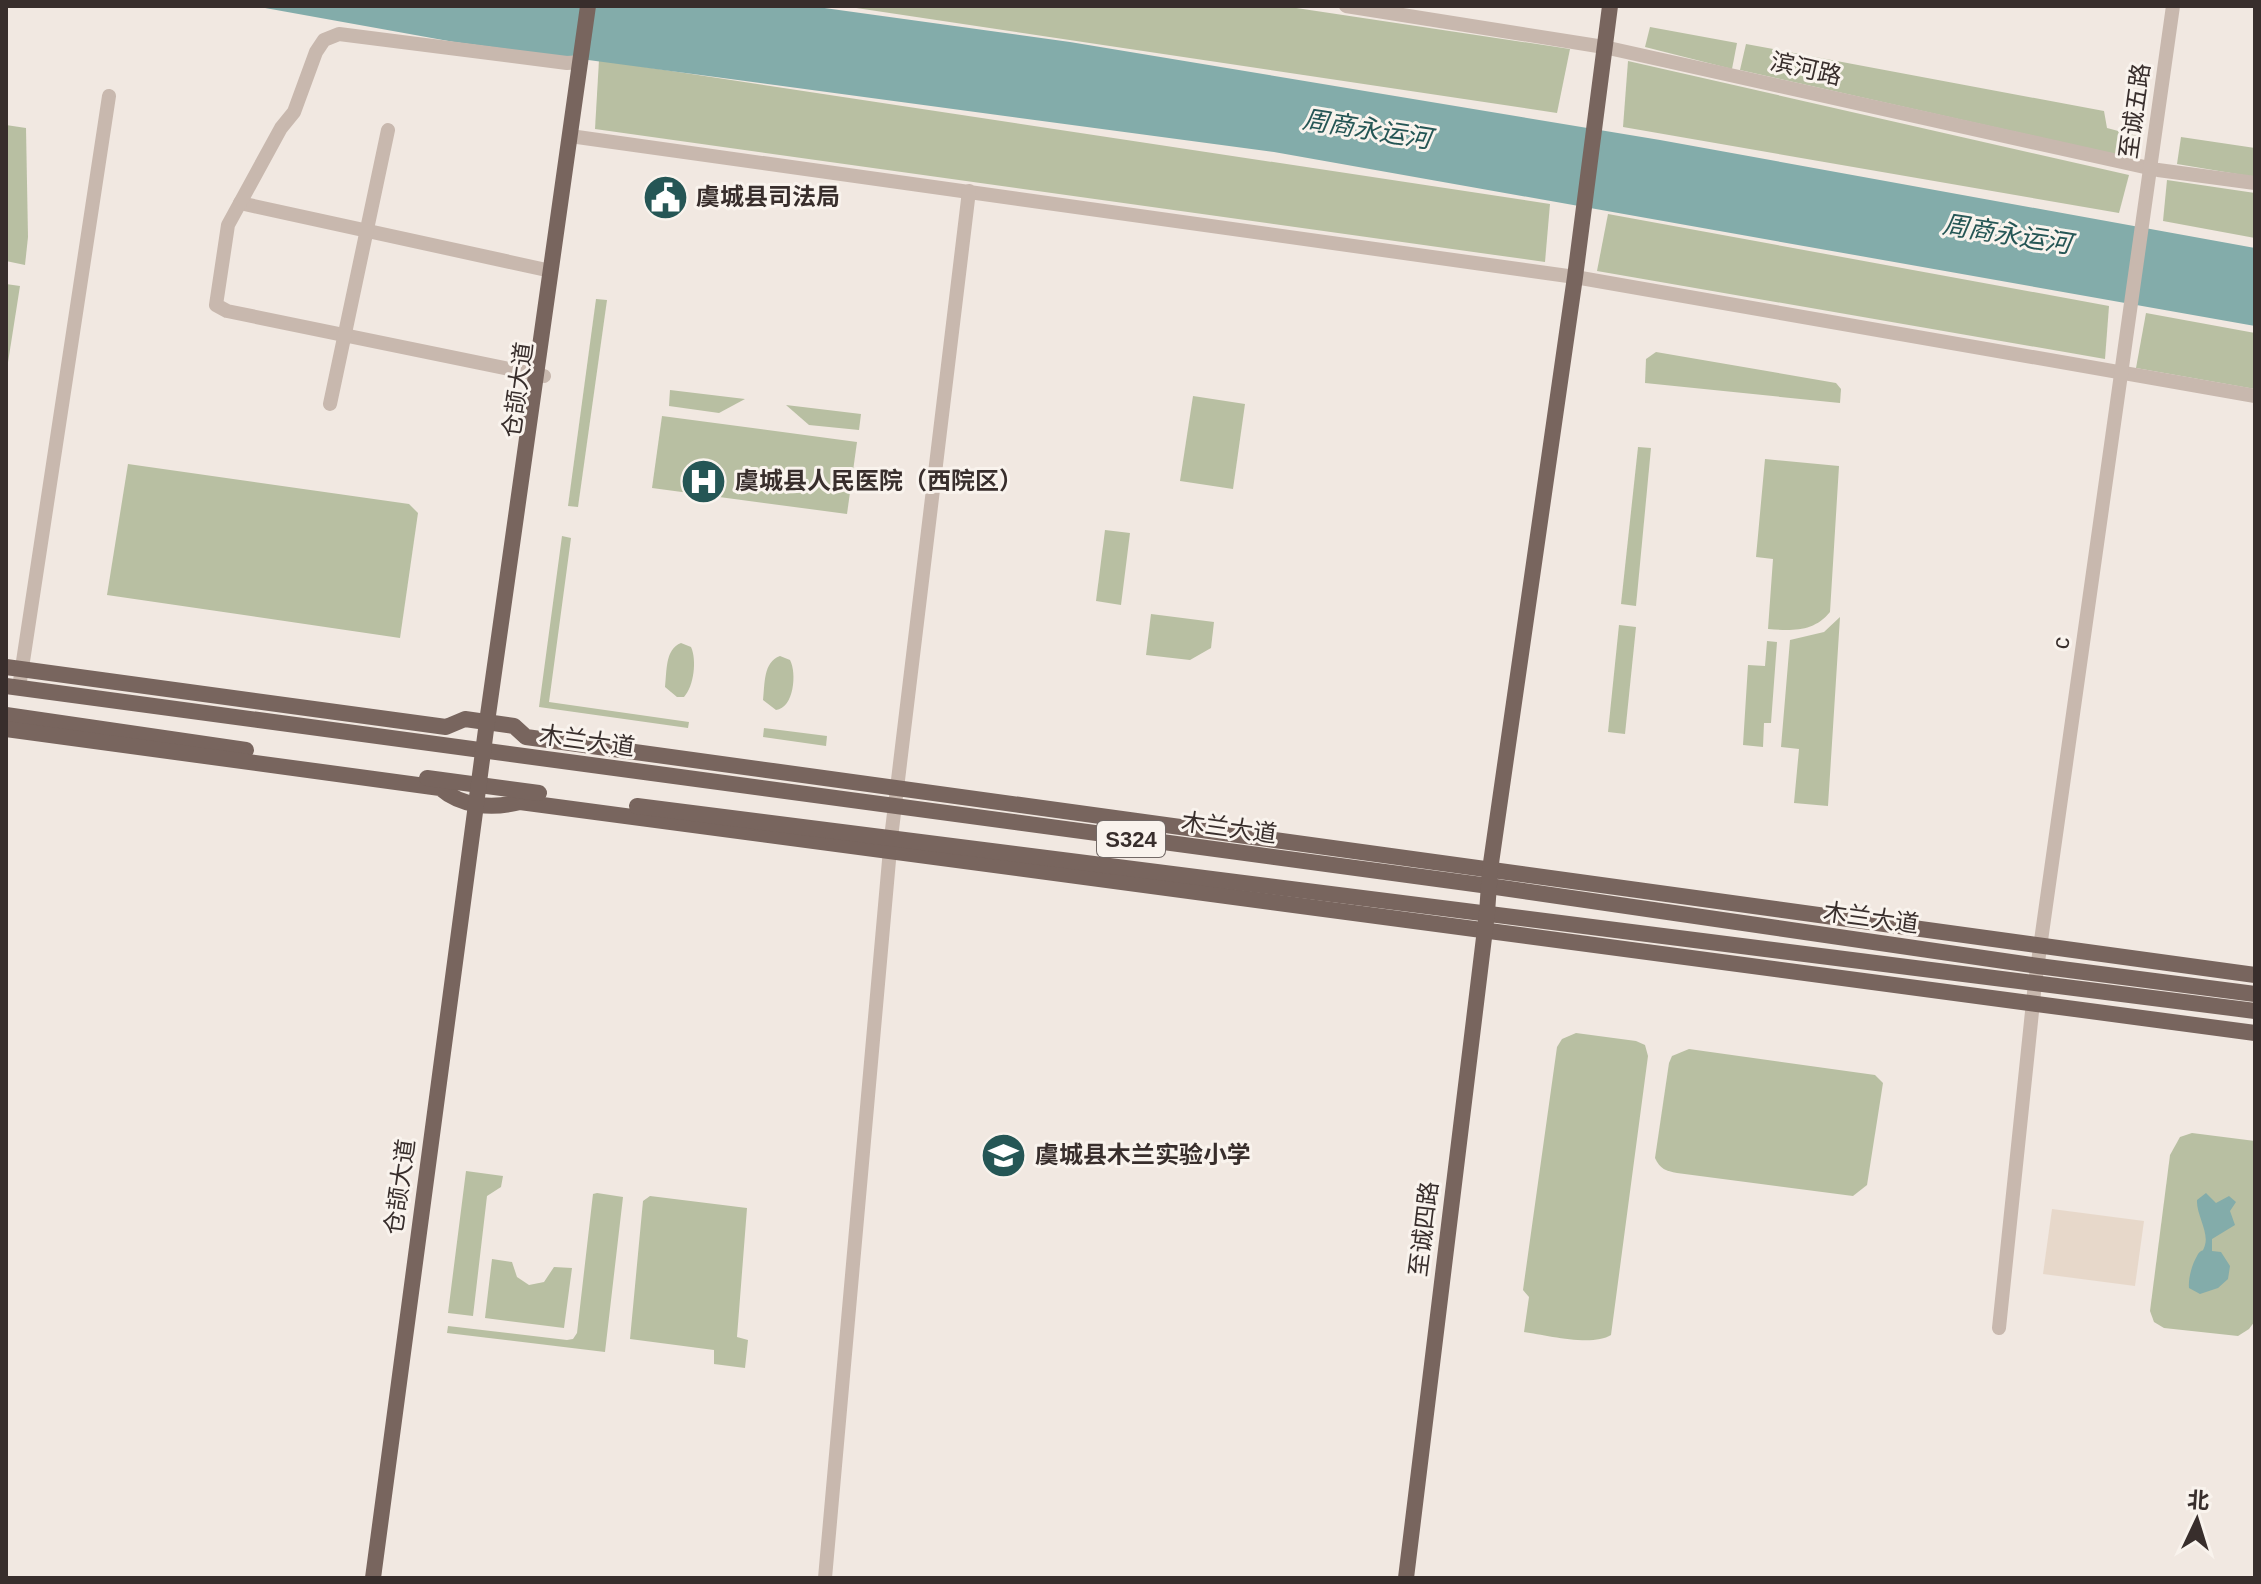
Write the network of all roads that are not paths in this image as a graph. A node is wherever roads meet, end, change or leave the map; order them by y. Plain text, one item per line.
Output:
1 (591, 6) edge
2 (1346, 6) edge
3 (1610, 6) edge
4 (2173, 6) edge
5 (1604, 47) junction
6 (584, 62) junction
7 (109, 96) dead end
8 (388, 130) dead end
9 (573, 136) junction
10 (2149, 168) junction
11 (2255, 183) edge
12 (969, 191) junction
13 (240, 203) junction
14 (367, 231) junction
15 (551, 271) junction
16 (1575, 277) junction
17 (2129, 308) joint
18 (345, 335) junction
19 (2121, 372) junction
20 (540, 375) junction
21 (2255, 396) edge
22 (330, 404) dead end
23 (14, 668) edge
24 (12, 687) edge
25 (6, 715) edge
26 (492, 723) junction
27 (6, 729) edge
28 (488, 751) junction
29 (483, 786) junction
30 (898, 787) junction
31 (480, 804) junction
32 (896, 808) junction
33 (890, 844) junction
34 (1490, 878) junction
35 (1487, 913) junction
36 (1485, 931) junction
37 (2041, 948) junction
38 (2037, 975) junction
39 (2255, 975) edge
40 (2255, 994) edge
41 (2033, 1003) junction
42 (2255, 1011) edge
43 (2255, 1033) edge
44 (1999, 1328) dead end
45 (373, 1578) edge
46 (382, 1578) edge
47 (825, 1578) edge
48 (1406, 1578) edge

1 - 6 main road, 仓颉大道
2 - 5 street, 滨河路
3 - 5 main road, 至诚四路
4 - 10 street, 至诚五路
5 - 10 street, 滨河路
5 - 16 main road, 至诚四路
6 - 9 main road, 仓颉大道
6 - 13 street
7 - 23 street
8 - 14 street
9 - 12 street
9 - 15 main road, 仓颉大道
9 - 20 main road, 仓颉大道
10 - 11 street, 滨河路
10 - 17 street, 至诚五路
12 - 16 street
12 - 30 street
13 - 14 street
13 - 18 street
14 - 15 street
14 - 18 street
15 - 20 main road, 仓颉大道
16 - 19 street
16 - 34 main road, 至诚四路
17 - 19 street, c
18 - 20 street
18 - 22 street
19 - 21 street
19 - 37 street, c
20 - 26 main road, 仓颉大道
23 - 24 street
23 - 26 main road
24 - 28 main road, 木兰大道 / S324
25 - 29 main road, 木兰大道 / S324
26 - 28 main road, 仓颉大道
26 - 30 main road
27 - 31 main road
28 - 29 main road, 仓颉大道
28 - 32 main road, 木兰大道 / S324
29 - 31 main road, 仓颉大道
29 - 33 main road, 木兰大道 / S324
30 - 32 street
30 - 34 main road
31 - 33 main road
31 - 45 main road, 仓颉大道
31 - 46 main road, 仓颉大道
32 - 33 street
32 - 34 main road, 木兰大道 / S324
33 - 35 main road, 木兰大道 / S324
33 - 36 main road
33 - 47 street
34 - 35 main road, 至诚四路
34 - 37 main road
34 - 38 main road, 木兰大道 / S324
35 - 36 main road, 至诚四路
35 - 38 main road, 木兰大道 / S324
36 - 41 main road
36 - 48 main road, 至诚四路
37 - 38 street, c
37 - 39 main road
38 - 40 main road, 木兰大道 / S324
38 - 41 street, c
38 - 42 main road, 木兰大道 / S324
41 - 43 main road
41 - 44 street, c

